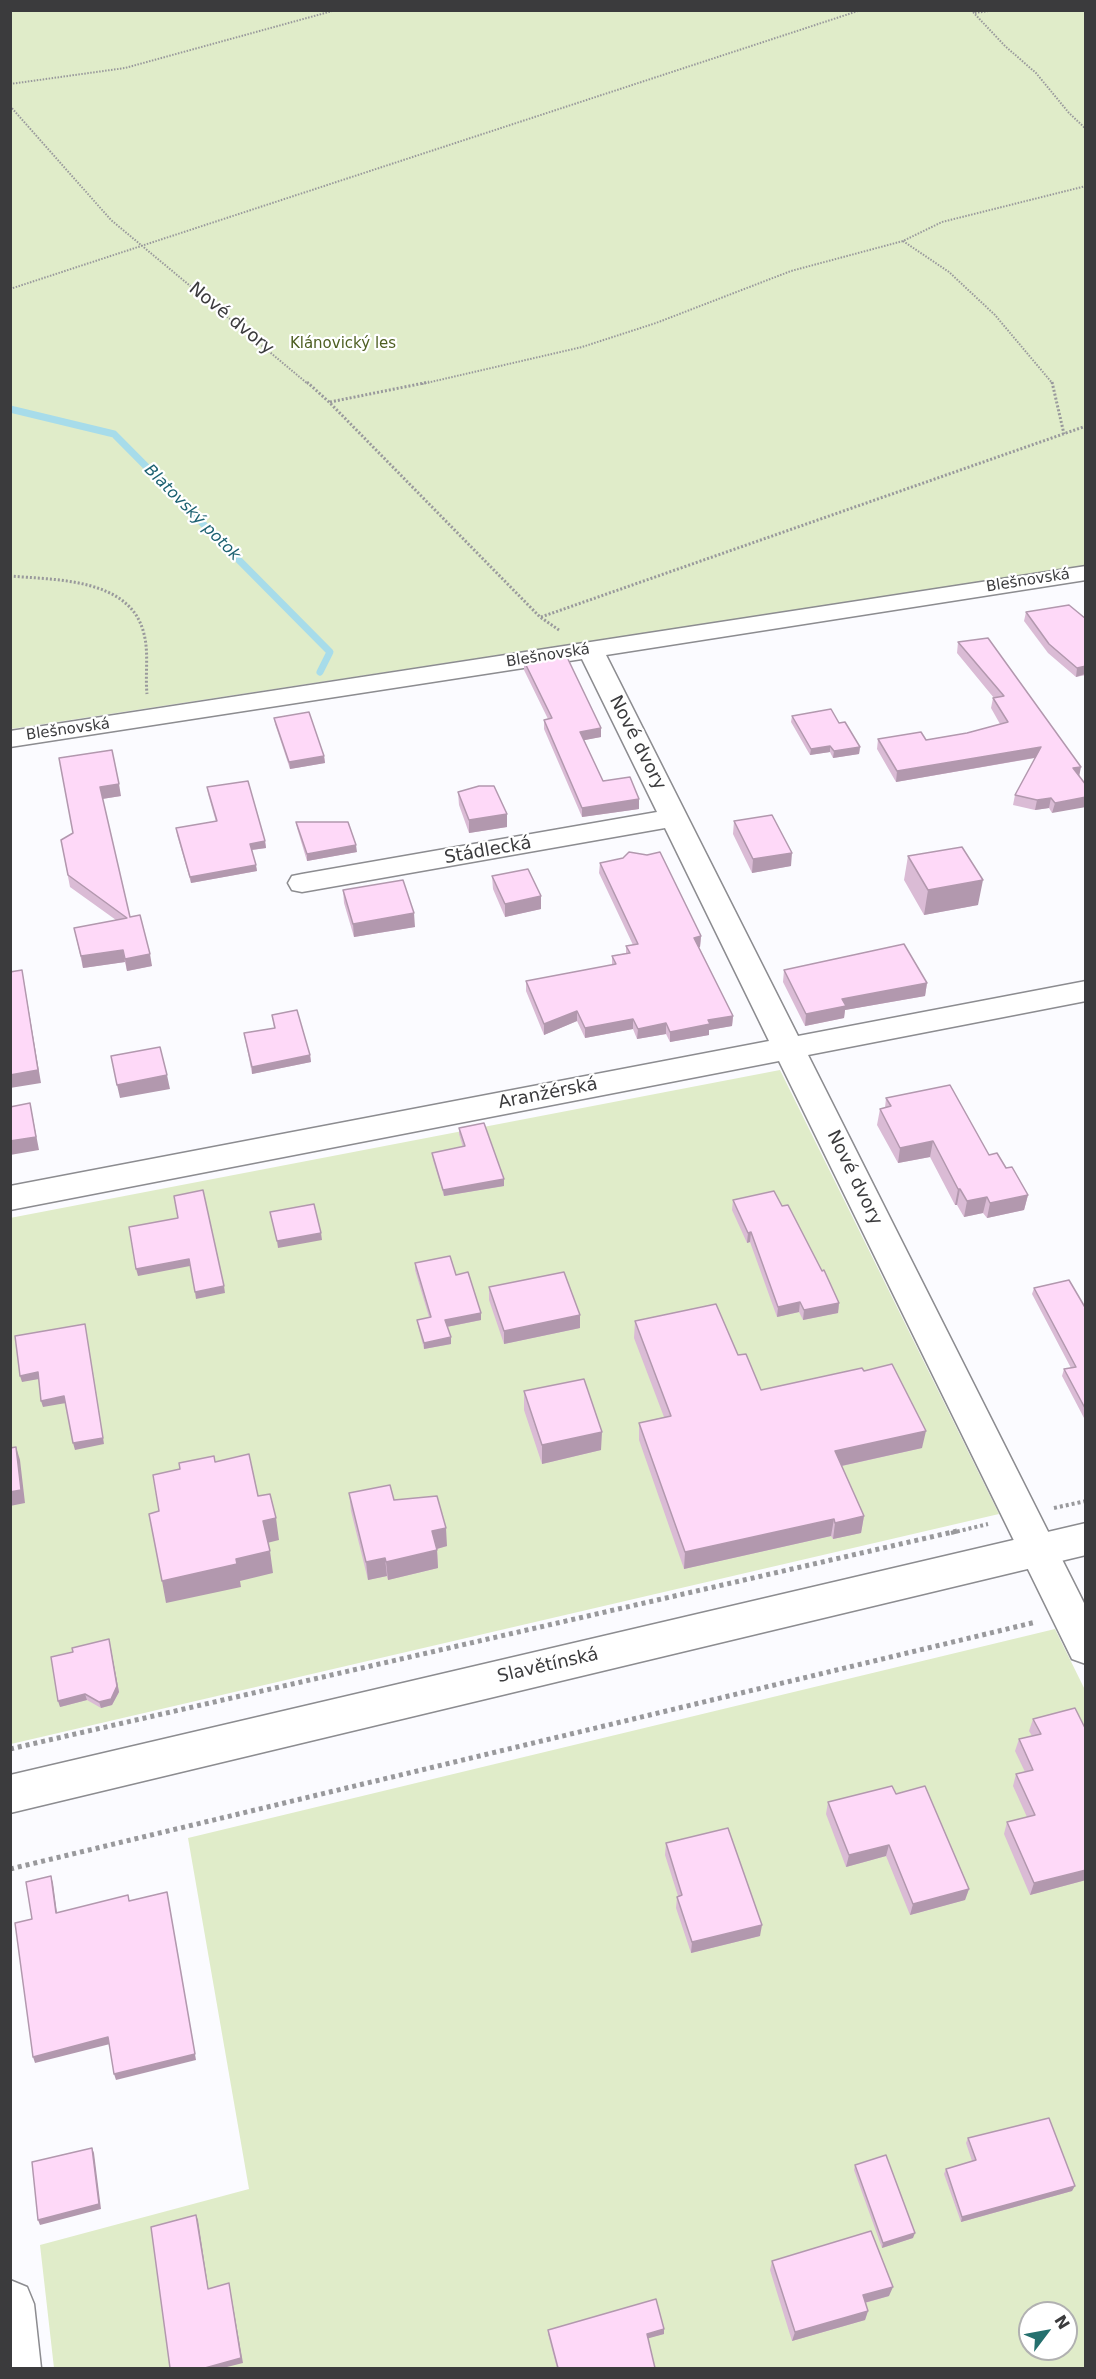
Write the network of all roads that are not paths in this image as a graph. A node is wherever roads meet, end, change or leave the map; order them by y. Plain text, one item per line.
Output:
1 (1081, 579) edge
2 (590, 649) junction
3 (10, 739) edge
4 (675, 818) junction
5 (302, 883) dead end
6 (1086, 992) edge
7 (790, 1048) junction
8 (10, 1197) edge
9 (1086, 1539) edge
10 (1037, 1551) junction
11 (1086, 1647) edge
12 (10, 1794) edge
13 (10, 2304) edge
14 (16, 2368) edge

1 - 2 street, Blešnovská
2 - 3 street, Blešnovská
2 - 4 street, Nové dvory
4 - 5 street, Stádlecká
4 - 7 street, Nové dvory
6 - 7 street, Aranžérská
7 - 8 street, Aranžérská
7 - 10 street, Nové dvory
9 - 10 street, Slavětínská
10 - 11 street, Nové dvory
10 - 12 street, Slavětínská
13 - 14 street

